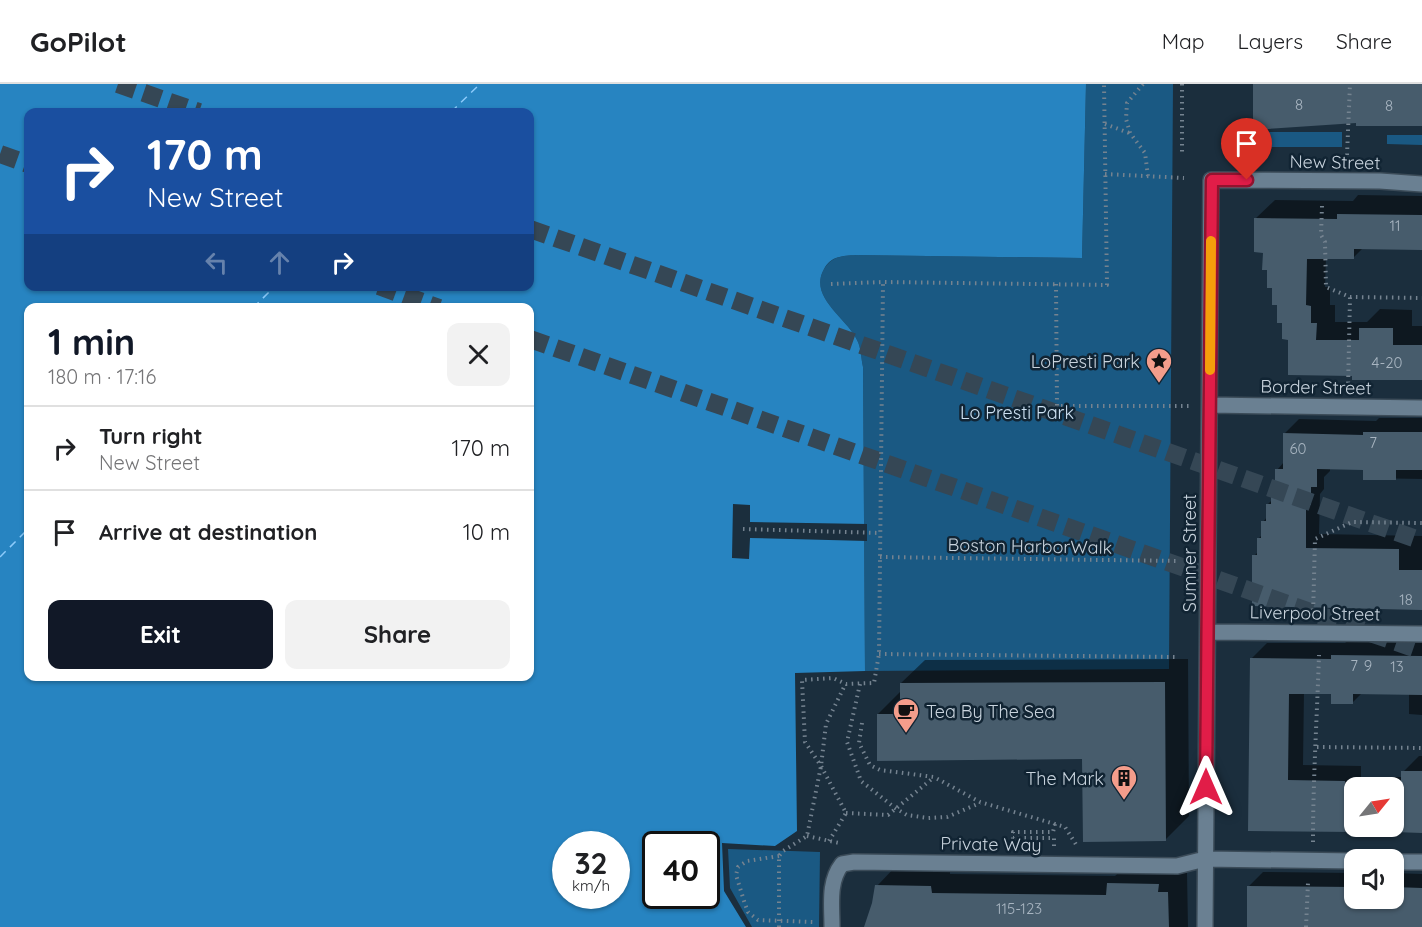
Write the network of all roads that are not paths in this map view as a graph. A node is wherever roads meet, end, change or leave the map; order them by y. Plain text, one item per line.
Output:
1 (1212, 180) joint
2 (1422, 184) edge
3 (1210, 405) junction
4 (1422, 408) edge
5 (1208, 632) junction
6 (1422, 634) edge
7 (1205, 859) junction
8 (1344, 861) edge
9 (1404, 861) edge
10 (1422, 862) edge
11 (827, 925) edge
12 (1205, 927) edge

1 - 2 street, New Street
1 - 3 street, Sumner Street
3 - 4 street, Border Street
3 - 5 street, Sumner Street
5 - 6 street, Liverpool Street
5 - 7 street, Sumner Street
7 - 8 street
7 - 11 street, Private Way
7 - 12 street, Sumner Street
9 - 10 street

